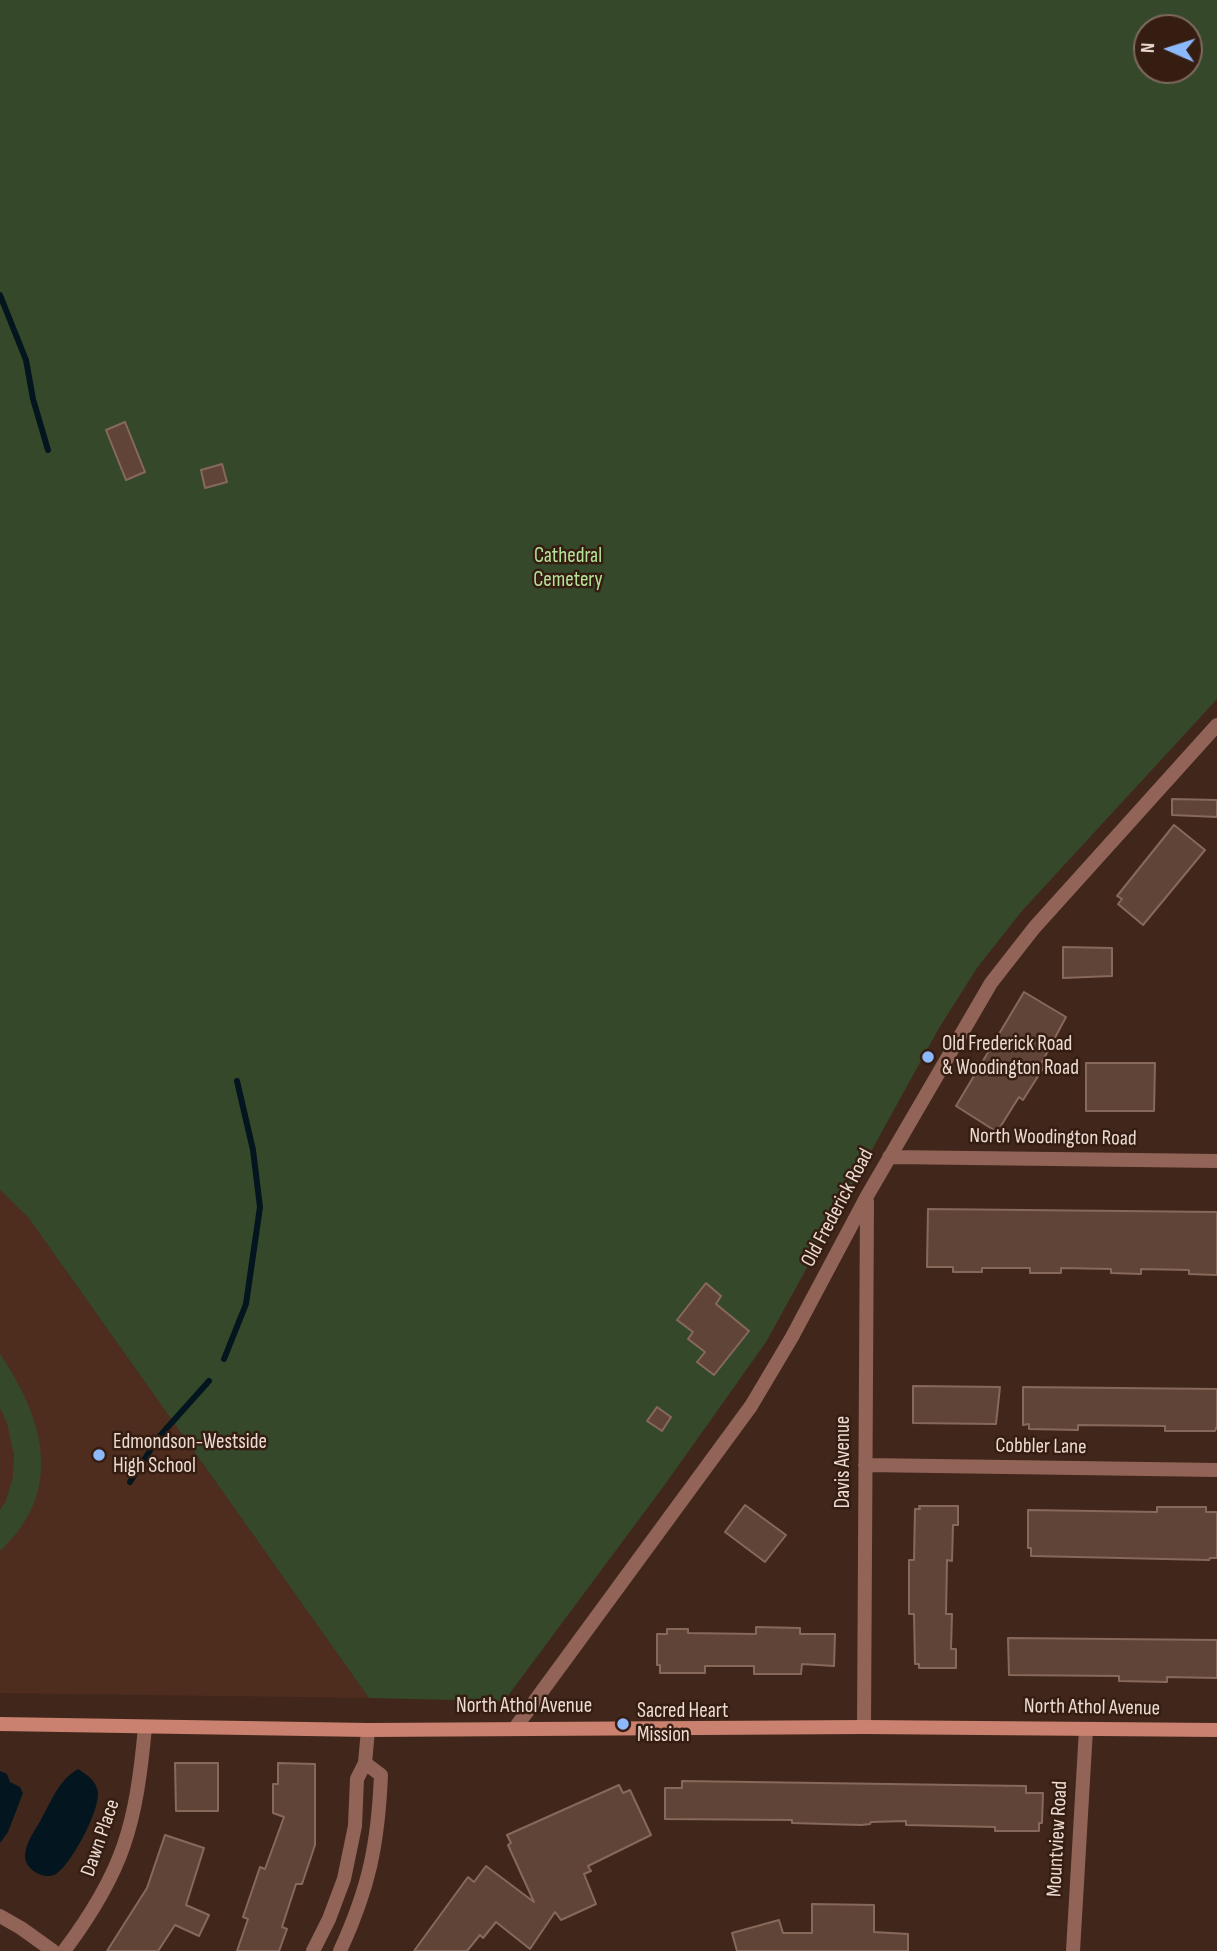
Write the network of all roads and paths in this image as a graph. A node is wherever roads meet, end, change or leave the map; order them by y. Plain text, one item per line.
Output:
1 (1217, 725) edge
2 (890, 1157) junction
3 (1217, 1161) edge
4 (867, 1196) junction
5 (865, 1465) junction
6 (1217, 1470) edge
7 (0, 1724) edge
8 (145, 1727) junction
9 (864, 1727) junction
10 (515, 1728) junction
11 (1086, 1729) junction
12 (368, 1730) junction
13 (1217, 1730) edge
14 (365, 1763) junction
15 (0, 1916) edge
16 (316, 1946) edge
17 (52, 1951) edge
18 (64, 1951) edge
19 (339, 1951) edge
20 (1073, 1951) edge

1 - 2 street, Old Frederick Road
2 - 3 street, North Woodington Road
2 - 4 street, Old Frederick Road
4 - 5 street, Davis Avenue
4 - 10 street, Old Frederick Road
5 - 6 street, Cobbler Lane
5 - 9 street, Davis Avenue
7 - 8 street, North Athol Avenue
8 - 12 street, North Athol Avenue
8 - 18 street, Dawn Place
9 - 10 street, North Athol Avenue
9 - 11 street, North Athol Avenue
10 - 12 street, North Athol Avenue
11 - 13 street, North Athol Avenue
11 - 20 street, Mountview Road
12 - 14 street
14 - 16 street
14 - 19 street
15 - 17 street
16 - 19 street

